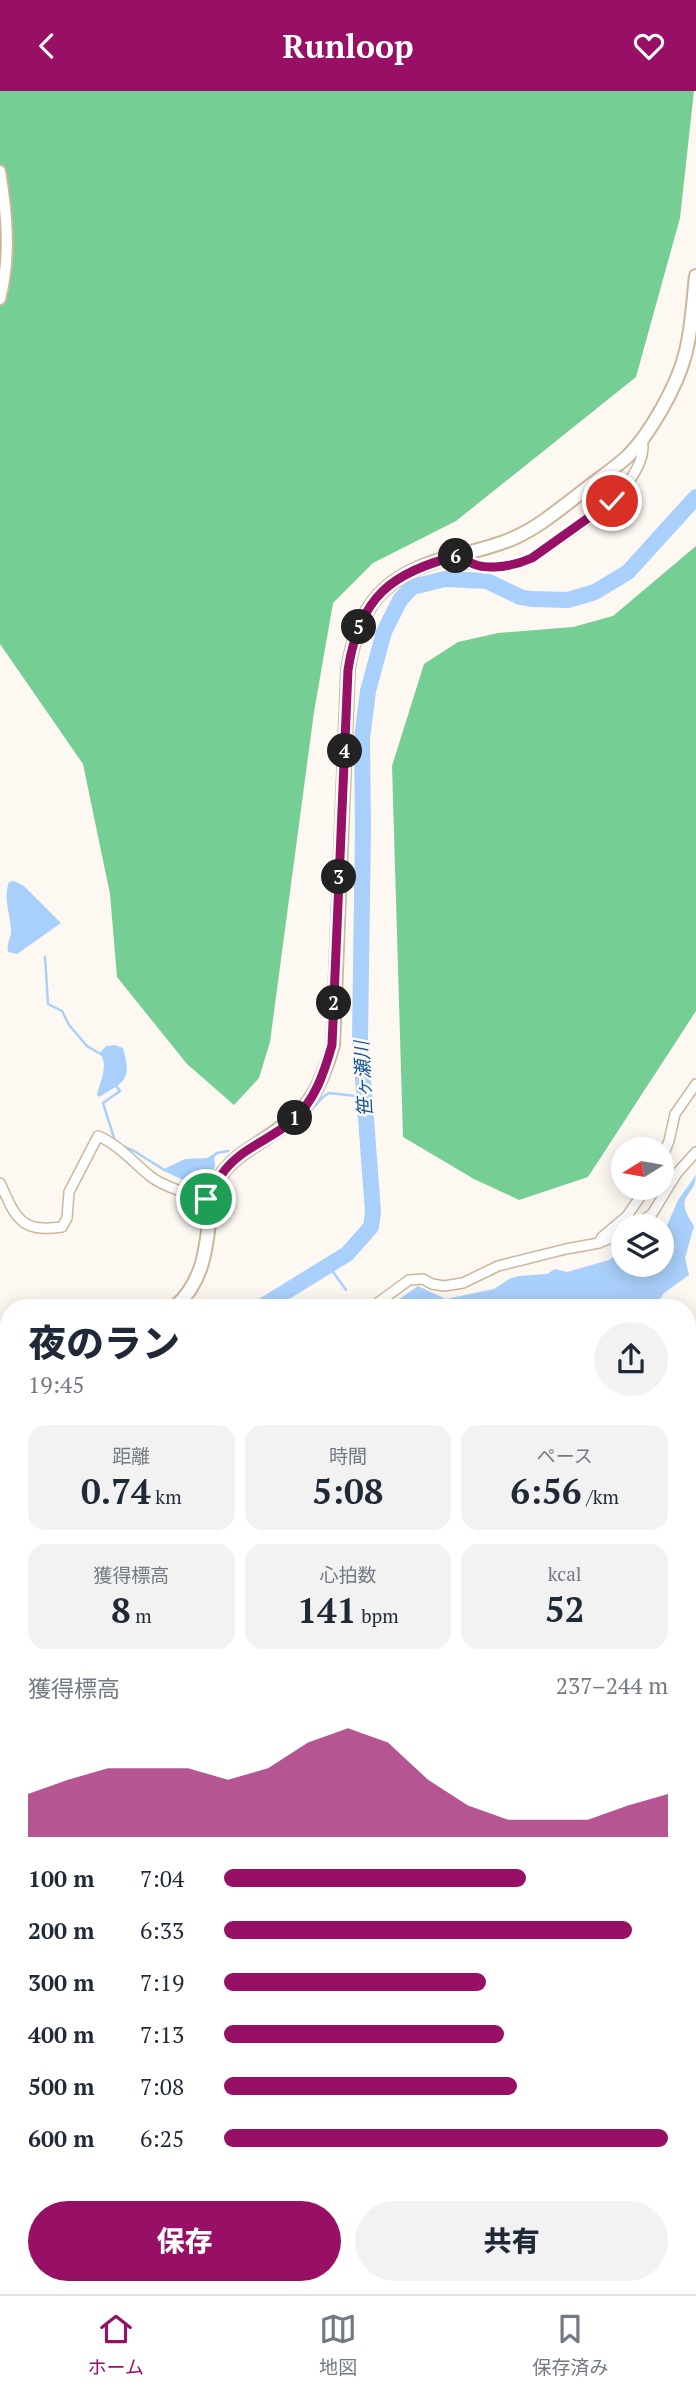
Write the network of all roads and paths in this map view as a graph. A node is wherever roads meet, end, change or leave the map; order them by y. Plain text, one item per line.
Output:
1 (0, 171) edge
2 (696, 276) edge
3 (0, 299) edge
4 (642, 440) junction
5 (461, 555) junction
6 (696, 1084) edge
7 (670, 1137) edge
8 (696, 1152) edge
9 (0, 1182) edge
10 (212, 1199) junction
11 (637, 1201) edge
12 (652, 1214) edge
13 (611, 1238) edge
14 (599, 1243) junction
15 (182, 1299) edge
16 (383, 1299) edge

1 - 3 street
2 - 4 main road
4 - 5 main road
4 - 5 street
5 - 10 main road
6 - 7 street
8 - 12 street
9 - 10 street
10 - 15 main road
11 - 14 street
13 - 14 street
14 - 16 street

